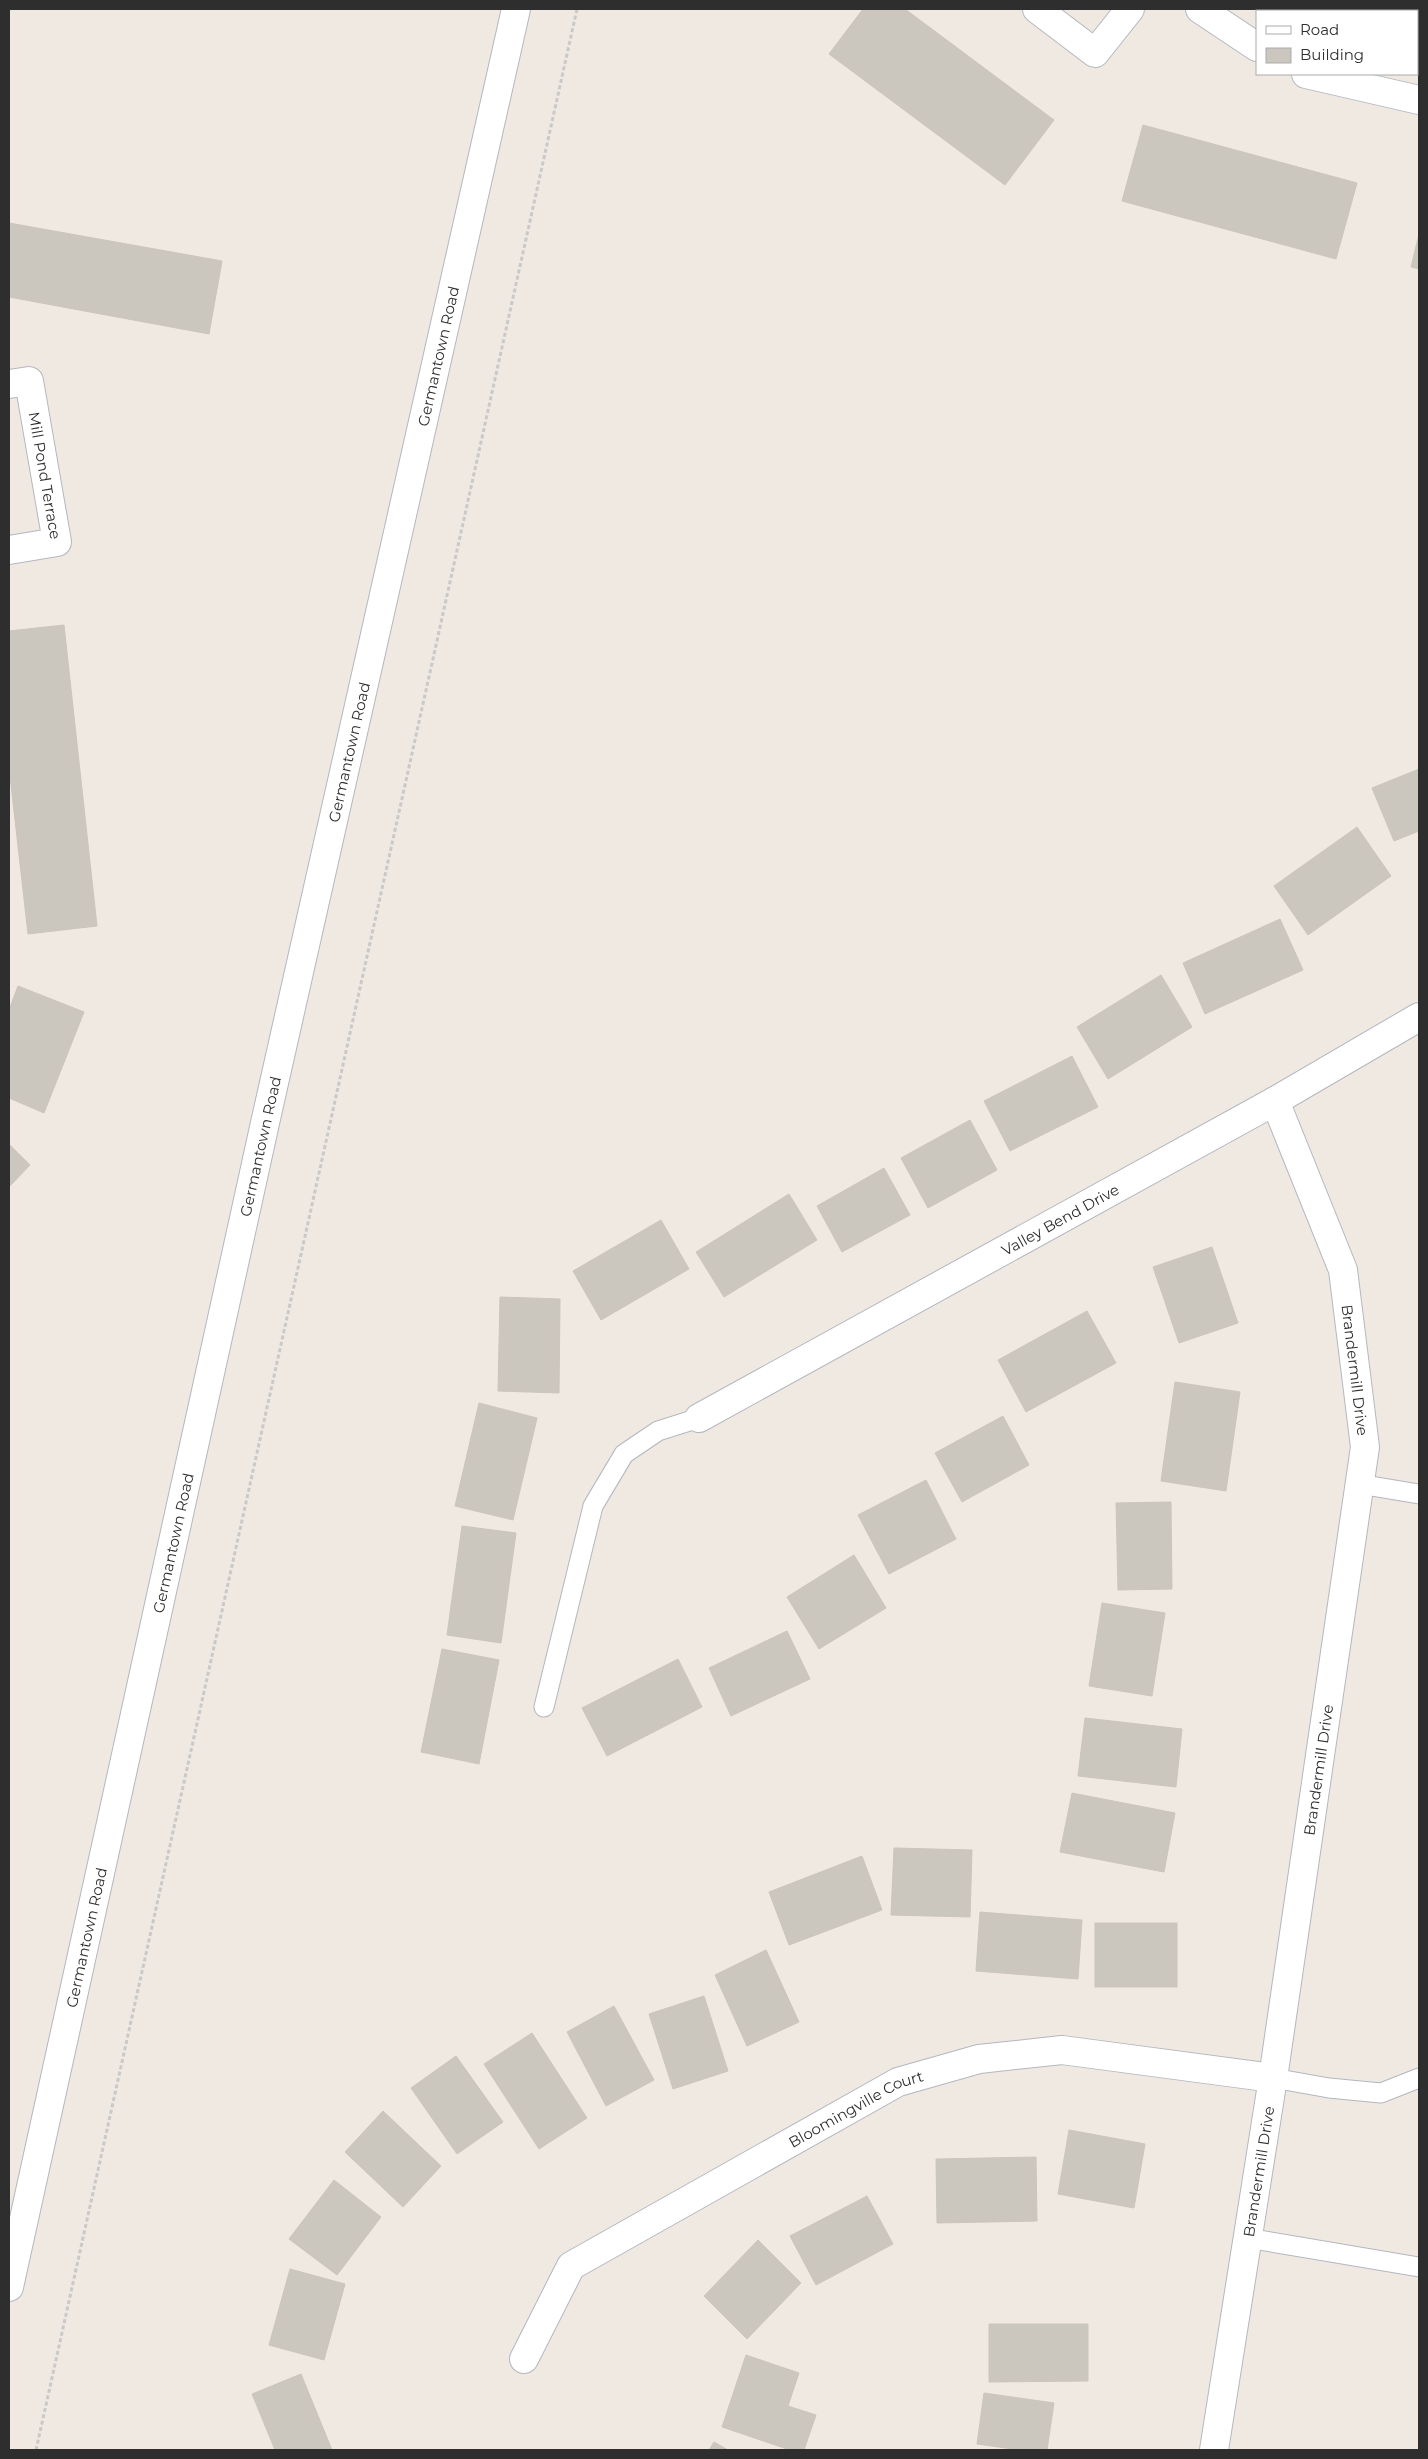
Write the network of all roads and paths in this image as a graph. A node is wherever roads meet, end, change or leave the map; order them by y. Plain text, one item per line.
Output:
1 (516, 9) edge
2 (577, 9) edge
3 (1036, 9) edge
4 (1130, 9) edge
5 (1200, 9) edge
6 (1256, 46) edge
7 (1310, 75) edge
8 (1419, 100) edge
9 (9, 384) edge
10 (9, 550) edge
11 (1419, 1017) edge
12 (1275, 1101) junction
13 (699, 1418) joint
14 (1359, 1484) junction
15 (1419, 1494) edge
16 (544, 1707) dead end
17 (1273, 2078) junction
18 (1419, 2078) edge
19 (1247, 2238) junction
20 (1419, 2267) edge
21 (9, 2287) edge
22 (524, 2359) dead end
23 (36, 2450) edge
24 (1214, 2450) edge

1 - 21 street, Germantown Road
2 - 23 path
3 - 4 street
5 - 6 street
7 - 8 street
9 - 10 street, Mill Pond Terrace
11 - 12 street, Valley Bend Drive
12 - 13 street, Valley Bend Drive
12 - 14 street, Brandermill Drive
13 - 16 lane
14 - 15 lane
14 - 17 street, Brandermill Drive
17 - 18 lane
17 - 19 street, Brandermill Drive
17 - 22 street, Bloomingville Court
19 - 20 lane
19 - 24 street, Brandermill Drive

